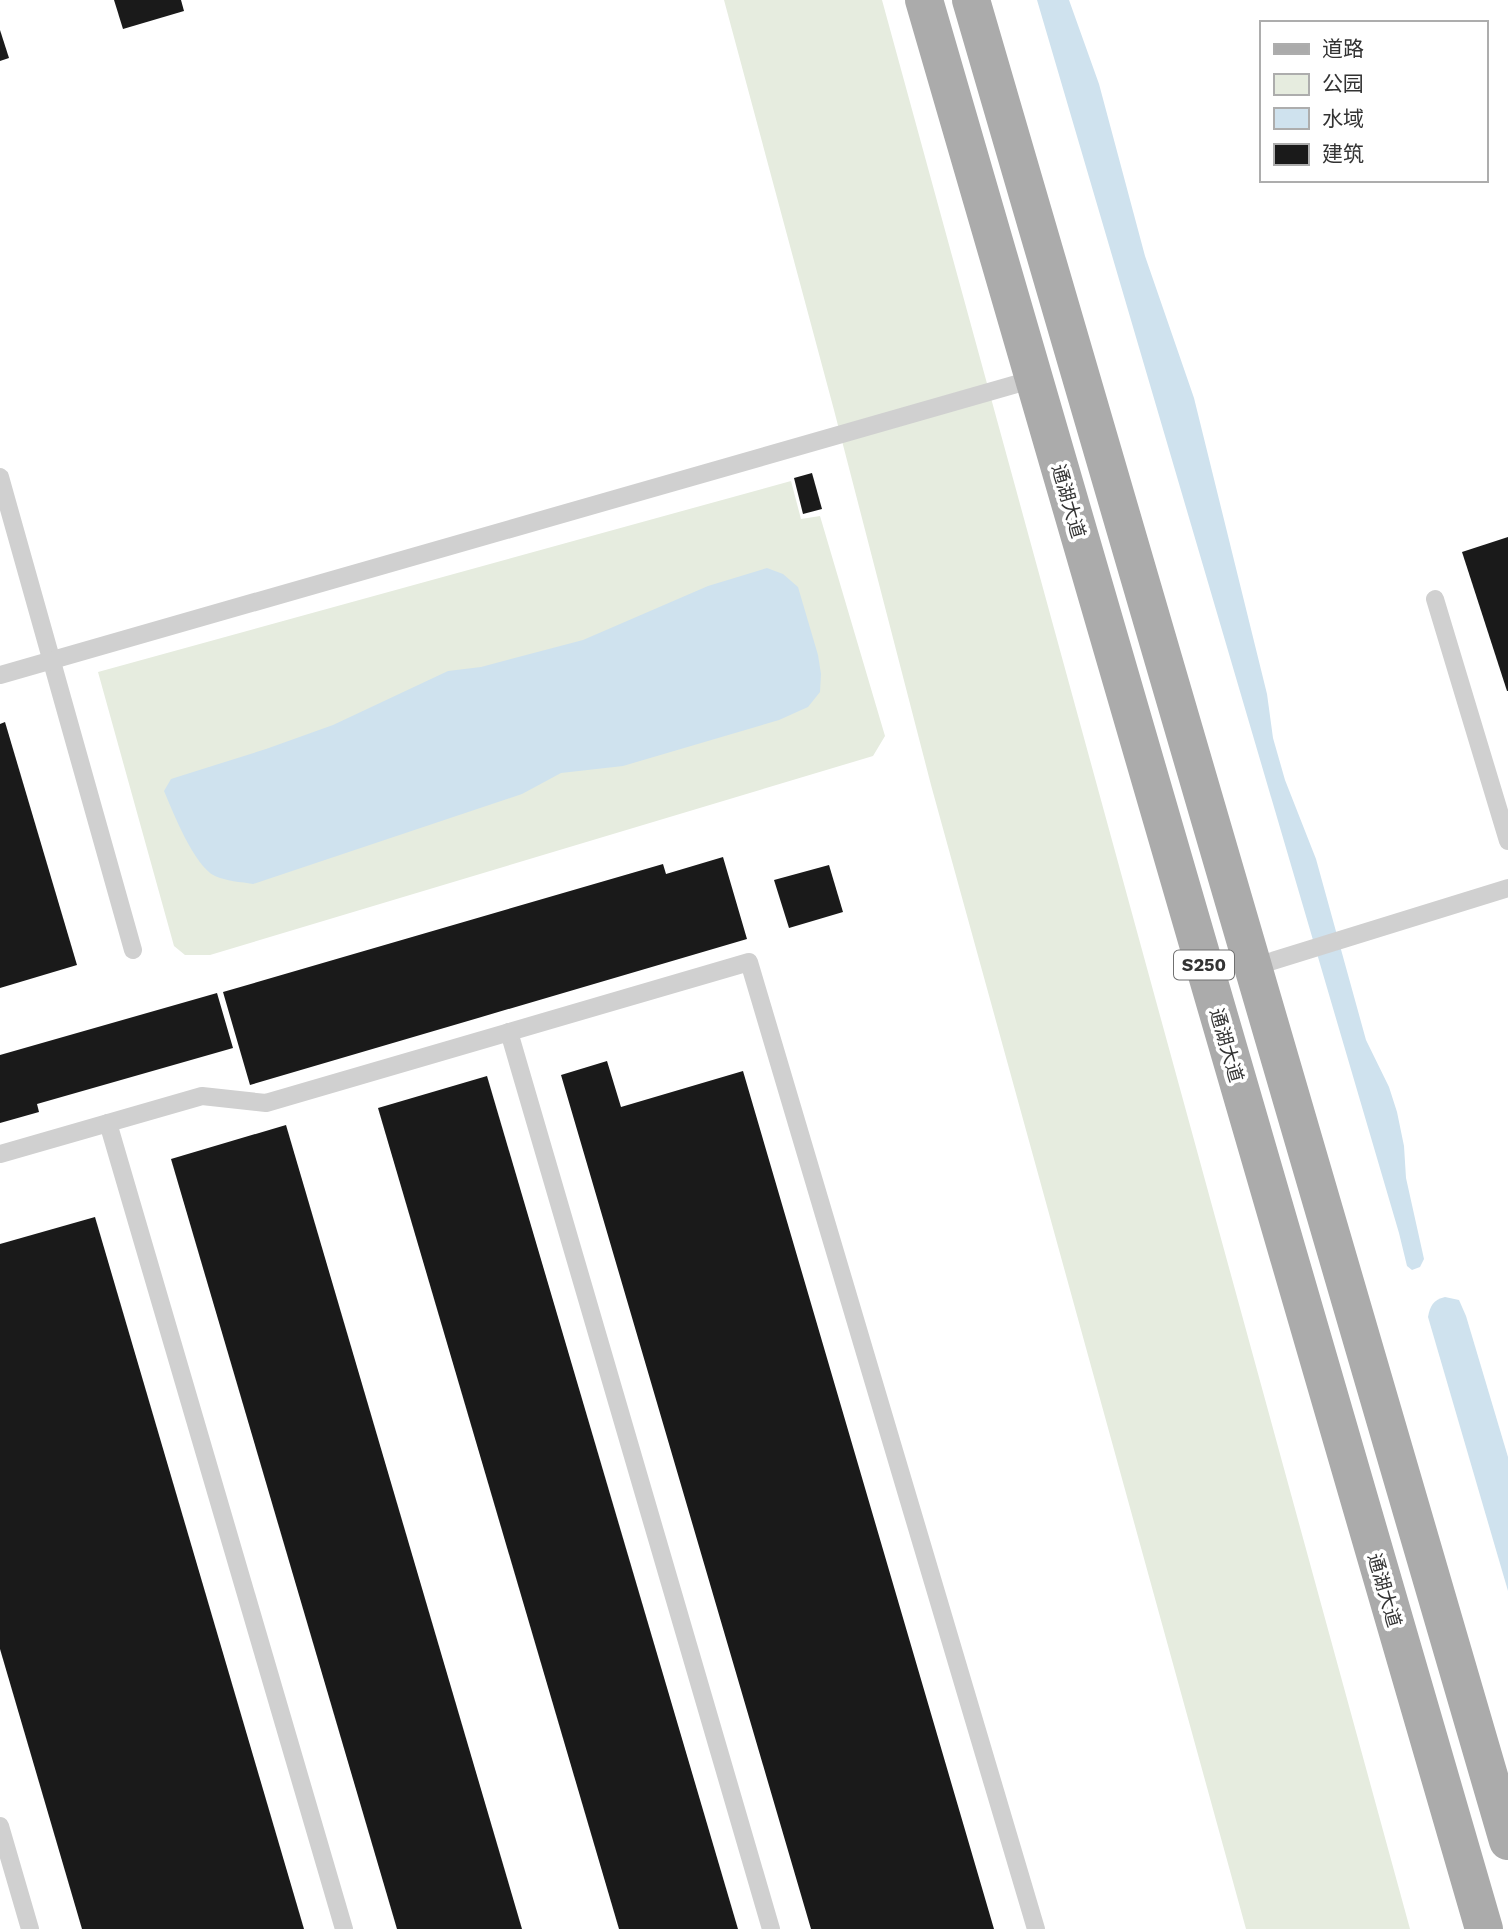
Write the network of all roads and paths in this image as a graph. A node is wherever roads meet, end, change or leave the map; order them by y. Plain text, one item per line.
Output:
1 (924, 0) edge
2 (971, 0) edge
3 (1034, 379) junction
4 (0, 477) edge
5 (1435, 599) dead end
6 (52, 661) junction
7 (0, 675) edge
8 (1508, 841) edge
9 (1508, 888) edge
10 (132, 950) dead end
11 (1253, 967) junction
12 (509, 1032) junction
13 (108, 1123) junction
14 (0, 1154) edge
15 (0, 1826) edge
16 (1508, 1841) edge
17 (30, 1929) edge
18 (344, 1929) edge
19 (771, 1929) edge
20 (1036, 1929) edge
21 (1484, 1929) edge

1 - 3 main road, 通湖大道 / S250
2 - 11 main road, S250
3 - 6 lane
3 - 21 main road, 通湖大道 / S250
4 - 6 lane
5 - 8 lane
6 - 7 lane
6 - 10 lane
9 - 11 lane
11 - 16 main road, S250
12 - 13 lane
12 - 19 lane
12 - 20 lane
13 - 14 lane
13 - 18 lane
15 - 17 lane

